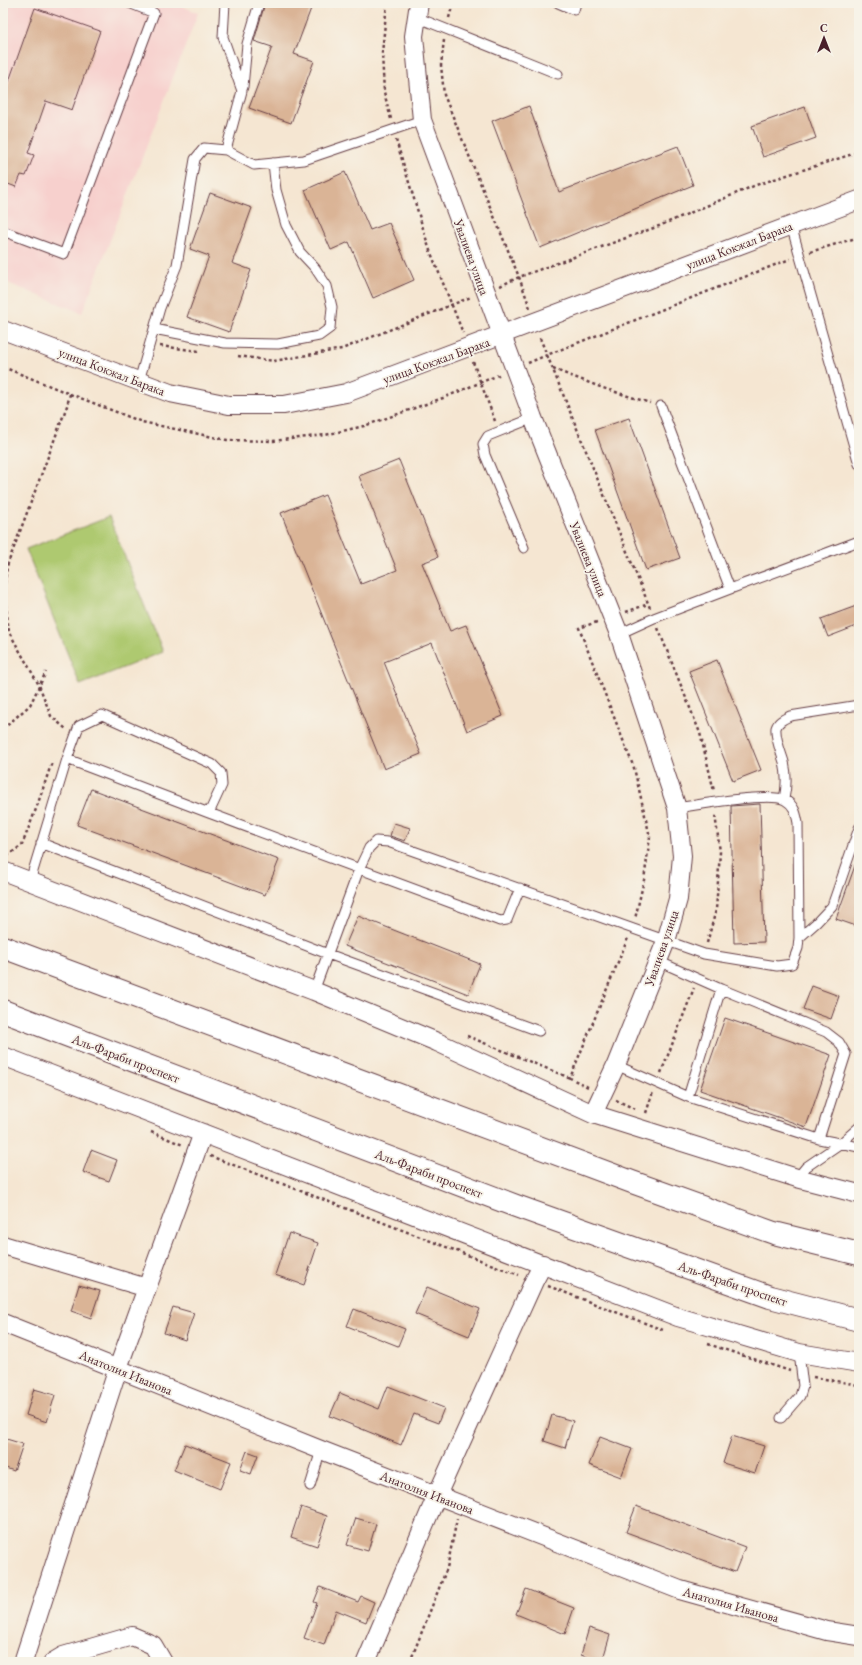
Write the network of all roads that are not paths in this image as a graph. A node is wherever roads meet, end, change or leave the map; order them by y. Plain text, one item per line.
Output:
1 (129, 3) edge
2 (225, 3) edge
3 (259, 3) edge
4 (558, 3) edge
5 (576, 3) edge
6 (417, 10) edge
7 (558, 74) dead end
8 (242, 91) junction
9 (422, 120) junction
10 (226, 150) junction
11 (273, 163) junction
12 (859, 200) edge
13 (791, 226) junction
14 (3, 231) edge
15 (154, 329) junction
16 (3, 330) edge
17 (503, 335) junction
18 (139, 381) junction
19 (661, 406) road end
20 (533, 418) junction
21 (859, 464) edge
22 (859, 541) edge
23 (524, 548) dead end
24 (730, 589) junction
25 (616, 626) junction
26 (859, 705) edge
27 (67, 759) junction
28 (784, 799) junction
29 (677, 808) junction
30 (208, 813) junction
31 (859, 828) edge
32 (41, 843) junction
33 (359, 869) junction
34 (3, 871) edge
35 (30, 881) junction
36 (520, 888) junction
37 (799, 938) junction
38 (666, 940) junction
39 (3, 947) edge
40 (328, 954) junction
41 (658, 961) junction
42 (721, 989) junction
43 (314, 990) junction
44 (3, 1011) edge
45 (539, 1031) dead end
46 (3, 1056) edge
47 (616, 1065) junction
48 (688, 1097) junction
49 (593, 1114) junction
50 (859, 1127) edge
51 (203, 1133) junction
52 (819, 1138) junction
53 (841, 1143) junction
54 (859, 1147) edge
55 (797, 1178) junction
56 (859, 1194) edge
57 (3, 1245) edge
58 (859, 1254) edge
59 (543, 1264) junction
60 (147, 1288) junction
61 (859, 1320) edge
62 (3, 1323) edge
63 (799, 1353) junction
64 (859, 1364) edge
65 (118, 1368) junction
66 (781, 1418) dead end
67 (320, 1450) junction
68 (310, 1486) dead end
69 (437, 1495) junction
70 (859, 1636) edge
71 (23, 1662) edge
72 (53, 1662) edge
73 (163, 1662) edge
74 (366, 1662) edge

1 - 14 lane
2 - 8 lane
3 - 8 lane
4 - 5 lane
6 - 7 lane
6 - 9 street, Увалиева улица
8 - 10 lane
9 - 11 lane
9 - 17 street, Увалиева улица
10 - 11 lane
10 - 15 lane
11 - 15 lane
12 - 13 street, улица Кокжал Барака
13 - 17 street, улица Кокжал Барака
13 - 21 lane
15 - 18 lane
16 - 18 street, улица Кокжал Барака
17 - 18 street, улица Кокжал Барака
17 - 20 street, Увалиева улица
19 - 24 lane
20 - 23 lane
20 - 25 street, Увалиева улица
22 - 24 lane
24 - 25 lane
25 - 29 street, Увалиева улица
26 - 28 lane
27 - 30 lane
27 - 30 lane
27 - 32 lane
28 - 29 lane
28 - 37 lane
29 - 38 street, Увалиева улица
30 - 33 lane
31 - 37 lane
32 - 35 lane
32 - 40 lane
33 - 36 lane
33 - 36 lane
33 - 40 lane
34 - 35 street
35 - 43 street
36 - 38 lane
37 - 38 lane
38 - 41 street, Увалиева улица
39 - 58 street
40 - 43 lane
40 - 45 lane
41 - 42 lane
41 - 47 street, Увалиева улица
42 - 48 lane
42 - 52 lane
43 - 49 street
44 - 61 street, Аль-Фараби проспект
46 - 51 street
47 - 48 lane
47 - 49 street, Увалиева улица
48 - 52 lane
49 - 55 street
50 - 53 lane
51 - 59 street
51 - 60 street
52 - 53 lane
53 - 54 lane
53 - 55 lane
55 - 56 street
57 - 60 street
59 - 63 street
59 - 69 street
60 - 65 street
62 - 65 street, Анатолия Иванова
63 - 64 street
63 - 66 lane
65 - 67 street, Анатолия Иванова
65 - 71 street
67 - 68 lane
67 - 69 street, Анатолия Иванова
69 - 70 street, Анатолия Иванова
69 - 74 street
72 - 73 street

